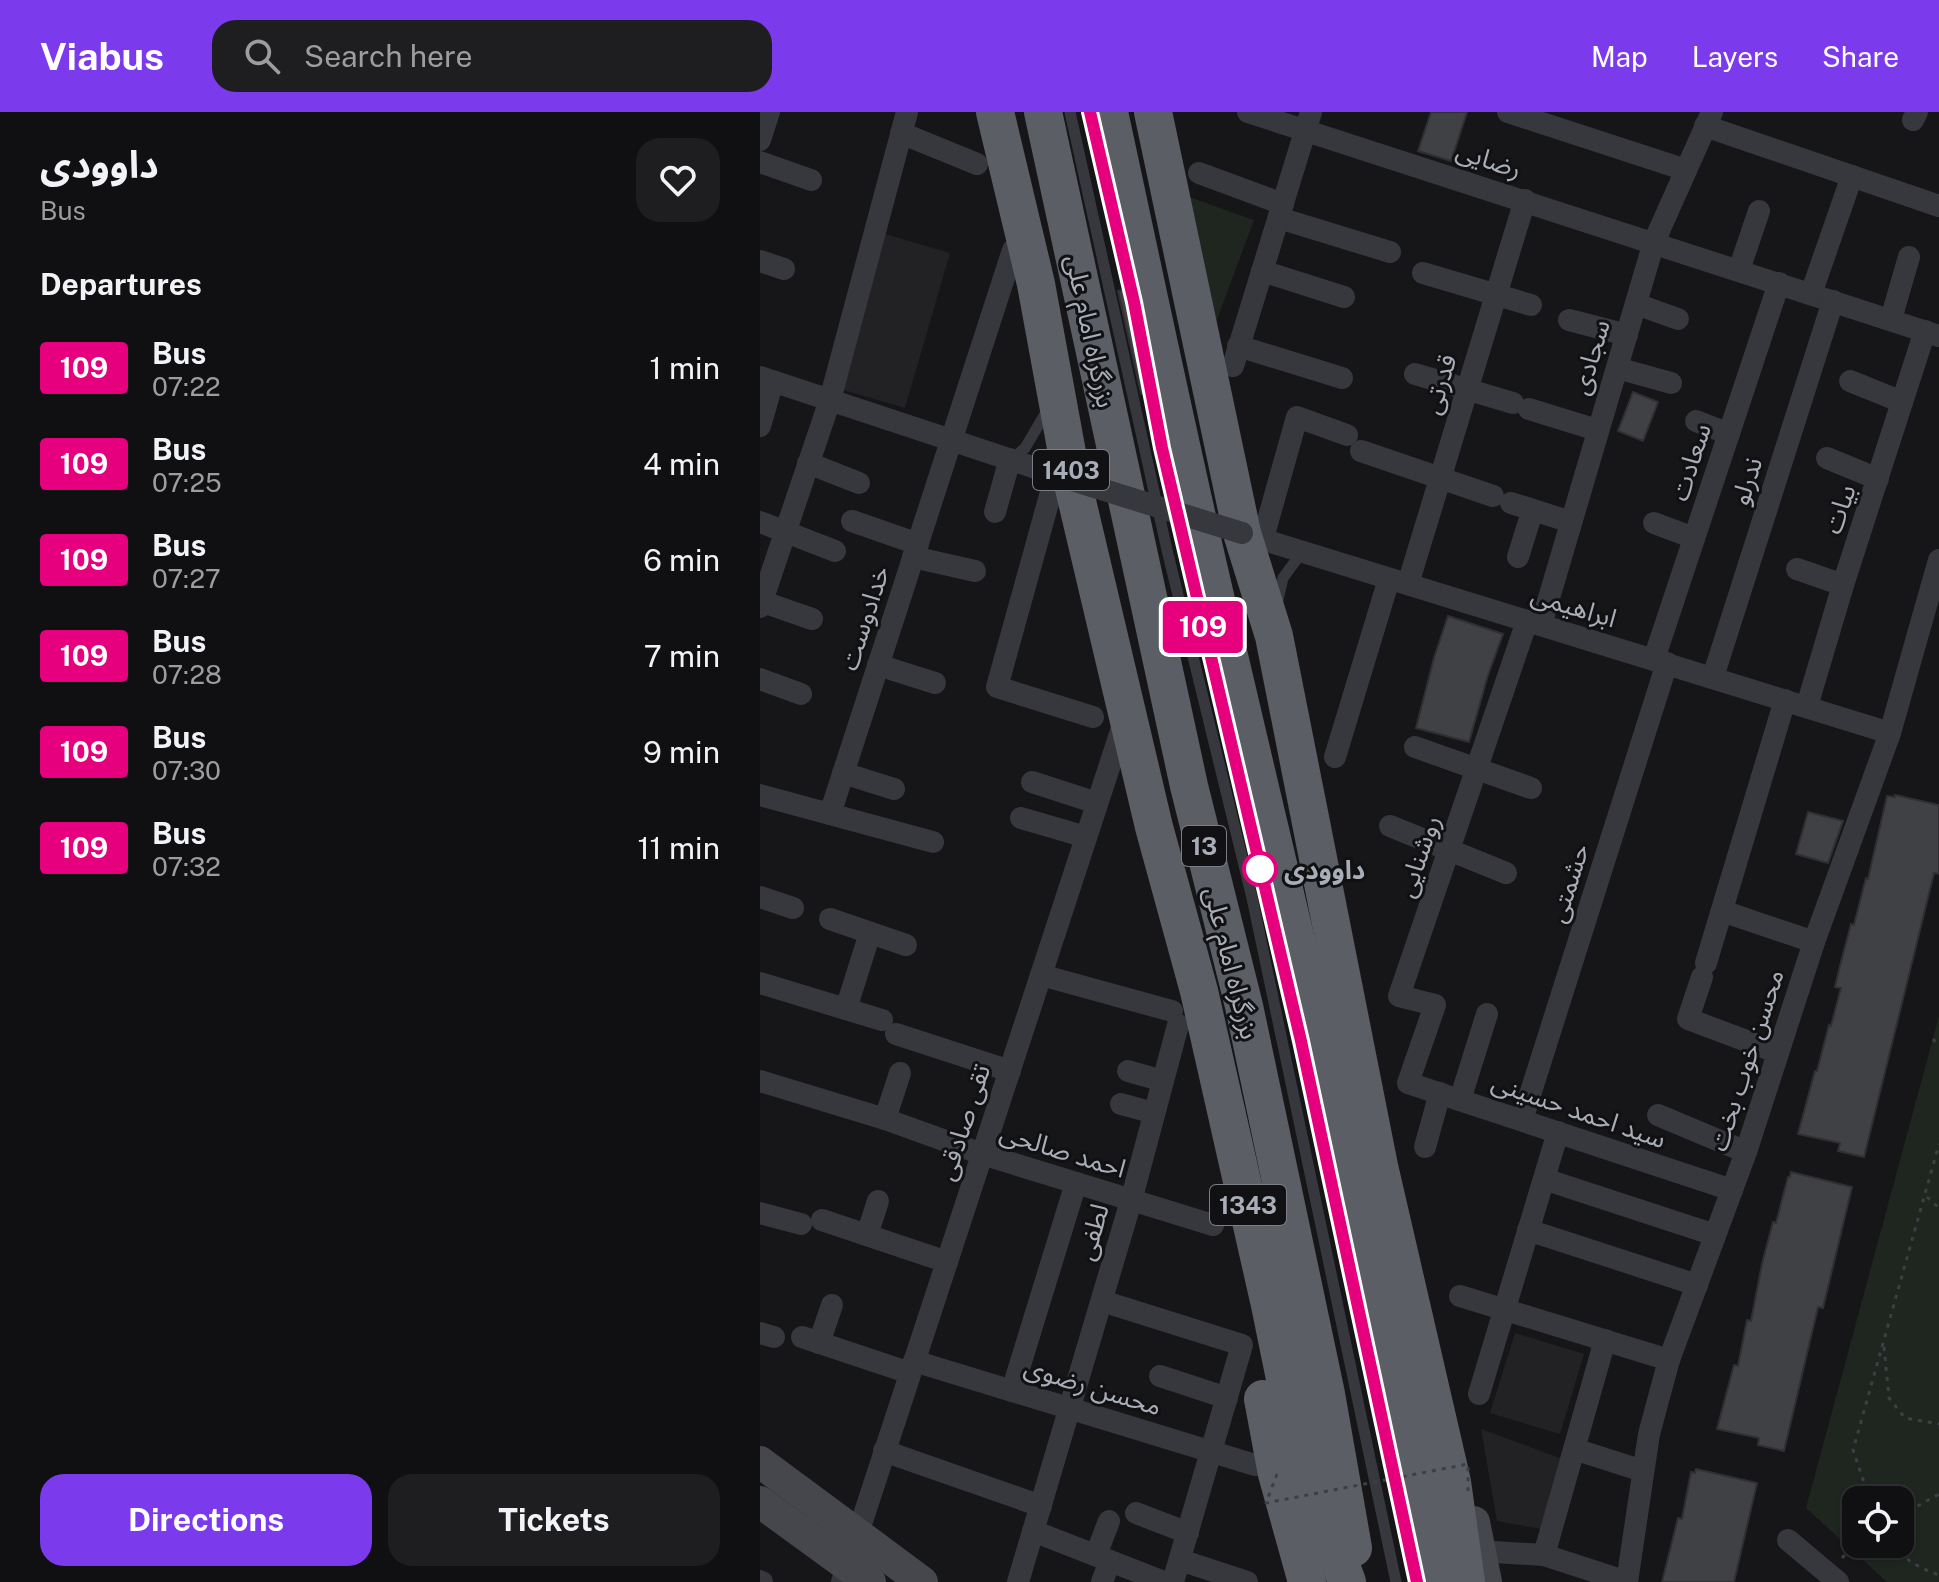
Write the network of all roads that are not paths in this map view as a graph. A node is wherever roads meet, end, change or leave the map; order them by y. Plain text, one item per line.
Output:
1 (769, 112) edge
2 (995, 112) edge
3 (1043, 112) edge
4 (1070, 112) edge
5 (1109, 112) edge
6 (1153, 112) edge
7 (1248, 112) edge
8 (1508, 112) edge
9 (1708, 119) edge
10 (1308, 121) edge
11 (904, 122) edge
12 (760, 140) edge
13 (760, 162) edge
14 (977, 164) dead end
15 (1686, 170) junction
16 (1199, 173) dead end
17 (1852, 176) junction
18 (811, 180) dead end
19 (1525, 200) junction
20 (1939, 206) edge
21 (1281, 211) junction
22 (1759, 211) dead end
23 (1654, 242) junction
24 (1013, 250) dead end
25 (1390, 252) dead end
26 (1909, 257) dead end
27 (760, 261) edge
28 (784, 269) dead end
29 (1739, 270) junction
30 (1262, 271) junction
31 (1423, 273) dead end
32 (1779, 283) junction
33 (1495, 294) junction
34 (1811, 294) junction
35 (1344, 297) dead end
36 (1833, 301) junction
37 (1636, 304) junction
38 (1531, 305) dead end
39 (1678, 319) dead end
40 (1891, 319) junction
41 (1569, 320) dead end
42 (1932, 333) edge
43 (1627, 335) junction
44 (1617, 368) junction
45 (1415, 374) dead end
46 (1342, 378) dead end
47 (767, 379) edge
48 (1850, 381) dead end
49 (1671, 383) dead end
50 (1056, 390) junction
51 (1466, 391) junction
52 (830, 400) junction
53 (1902, 402) junction
54 (1153, 404) dead end
55 (1696, 421) dead end
56 (760, 426) edge
57 (1597, 430) junction
58 (1729, 434) junction
59 (951, 440) junction
60 (1827, 458) dead end
61 (1010, 459) junction
62 (808, 463) junction
63 (1064, 477) junction
64 (1439, 478) junction
65 (1878, 479) junction
66 (859, 483) dead end
67 (995, 512) dead end
68 (1532, 512) junction
69 (852, 521) dead end
70 (760, 522) edge
71 (1571, 522) junction
72 (1654, 523) dead end
73 (1179, 524) dead end
74 (786, 530) junction
75 (1253, 536) junction
76 (1694, 538) junction
77 (915, 550) junction
78 (835, 551) dead end
79 (1302, 552) junction
80 (1518, 557) dead end
81 (1939, 560) edge
82 (1797, 569) dead end
83 (975, 571) dead end
84 (1398, 581) junction
85 (1843, 585) junction
86 (761, 603) edge
87 (1933, 609) edge
88 (812, 619) dead end
89 (1534, 623) junction
90 (1274, 636) junction
91 (1661, 661) junction
92 (878, 665) junction
93 (1713, 677) junction
94 (760, 679) edge
95 (935, 683) dead end
96 (801, 694) dead end
97 (1785, 700) junction
98 (1807, 706) junction
99 (1093, 717) dead end
100 (1122, 728) dead end
101 (1890, 733) junction
102 (1415, 747) dead end
103 (1335, 757) dead end
104 (1476, 769) junction
105 (843, 773) junction
106 (1032, 782) dead end
107 (1531, 788) dead end
108 (894, 789) dead end
109 (760, 795) edge
110 (1097, 803) junction
111 (830, 814) junction
112 (1021, 818) dead end
113 (1308, 819) junction
114 (1390, 826) dead end
115 (1154, 827) junction
116 (1086, 837) junction
117 (933, 842) dead end
118 (1449, 849) junction
119 (1506, 873) dead end
120 (760, 897) edge
121 (793, 908) dead end
122 (1722, 911) junction
123 (830, 919) dead end
124 (870, 933) junction
125 (1814, 942) junction
126 (906, 945) dead end
127 (1041, 975) junction
128 (760, 983) edge
129 (846, 1009) junction
130 (1487, 1014) dead end
131 (1776, 1052) junction
132 (1010, 1071) junction
133 (1128, 1071) dead end
134 (900, 1073) dead end
135 (760, 1081) edge
136 (1163, 1081) junction
137 (1408, 1083) joint
138 (1311, 1087) dead end
139 (1450, 1096) junction
140 (1121, 1104) dead end
141 (1154, 1113) junction
142 (1658, 1115) dead end
143 (885, 1119) junction
144 (1522, 1120) junction
145 (1558, 1132) junction
146 (1425, 1147) dead end
147 (1746, 1152) junction
148 (982, 1154) junction
149 (1544, 1179) junction
150 (1076, 1183) junction
151 (1732, 1190) junction
152 (878, 1201) dead end
153 (1131, 1201) junction
154 (760, 1213) edge
155 (1213, 1225) dead end
156 (1528, 1230) junction
157 (867, 1235) junction
158 (1715, 1235) junction
159 (947, 1262) junction
160 (1697, 1285) junction
161 (1460, 1296) dead end
162 (1102, 1301) junction
163 (832, 1305) dead end
164 (1505, 1309) junction
165 (1605, 1340) junction
166 (1669, 1360) junction
167 (912, 1367) junction
168 (1160, 1376) dead end
169 (1012, 1391) junction
170 (1479, 1394) dead end
171 (1227, 1398) junction
172 (1070, 1408) junction
173 (1574, 1449) junction
174 (884, 1451) junction
175 (1211, 1452) junction
176 (760, 1462) edge
177 (1266, 1470) junction
178 (1643, 1471) junction
179 (760, 1502) edge
180 (1041, 1506) junction
181 (1136, 1513) dead end
182 (1109, 1521) dead end
183 (1033, 1531) junction
184 (1188, 1533) junction
185 (857, 1535) junction
186 (1788, 1540) dead end
187 (1544, 1555) junction
188 (1180, 1560) junction
189 (1103, 1566) edge
190 (1490, 1567) edge
191 (853, 1576) edge
192 (922, 1582) edge
193 (1018, 1582) edge
194 (1164, 1582) edge
195 (1173, 1582) edge
196 (1247, 1582) edge
197 (1307, 1582) edge
198 (1347, 1582) edge
199 (1359, 1582) edge
200 (1396, 1582) edge
201 (1417, 1582) edge
202 (1437, 1582) edge
203 (1466, 1582) edge
204 (1627, 1582) edge
205 (1838, 1582) edge

1 - 12 street
2 - 50 highway, 1403
3 - 199 highway, بزرگراه امام علی / 13
4 - 200 lane
5 - 202 highway
6 - 75 highway
7 - 10 street, رضایی
8 - 15 street
9 - 15 street, سجادی
9 - 17 street
10 - 19 street, رضایی
10 - 21 street
11 - 14 street
11 - 52 street
13 - 18 street
15 - 23 street, سجادی
16 - 21 street
17 - 20 street
17 - 34 street
19 - 23 street, رضایی
19 - 33 street, قدرتی
21 - 25 street
21 - 30 street
22 - 29 street
23 - 29 street, رضایی
23 - 37 street, سجادی
24 - 59 street, خدادوست
26 - 40 street
27 - 28 street
29 - 32 street, رضایی
30 - 35 street
30 - 46 street
31 - 33 street
32 - 34 street, رضایی
32 - 58 street, سعادت
33 - 38 street
33 - 51 street, قدرتی
34 - 36 street, رضایی
36 - 40 street, رضایی
36 - 93 street, ندرلو
37 - 39 street
37 - 43 street, سجادی
40 - 42 street, رضایی
41 - 43 street
42 - 53 street, بیات
43 - 44 street, سجادی
44 - 49 street
44 - 57 street, سجادی
45 - 51 street
47 - 52 street
47 - 56 street
48 - 53 street
50 - 61 lane
50 - 63 highway, 1403
51 - 57 street
51 - 64 street, قدرتی
52 - 59 street
52 - 62 street
53 - 65 street, بیات
54 - 73 lane
55 - 58 street
57 - 71 street, سجادی
58 - 76 street, سعادت
59 - 61 street
59 - 77 street, خدادوست
60 - 65 street
61 - 63 street
61 - 67 street
62 - 66 street
62 - 74 street
63 - 75 street, ابراهیمی, bridge
63 - 99 street
63 - 115 highway, 1403
64 - 68 street
64 - 75 street
64 - 84 street, قدرتی
65 - 85 street, بیات
68 - 71 street
68 - 80 street
69 - 77 street
70 - 74 street
71 - 89 street, سجادی
72 - 76 street
74 - 78 street
74 - 86 street
75 - 79 street, ابراهیمی
75 - 90 highway
76 - 91 street, سعادت
77 - 83 street
77 - 92 street, خدادوست
79 - 84 street, ابراهیمی
79 - 90 lane
81 - 87 street, محسن خوب بخت
82 - 85 street
84 - 89 street, ابراهیمی
84 - 103 street, قدرتی
85 - 98 street, بیات
86 - 88 street
87 - 101 street, محسن خوب بخت
89 - 91 street, ابراهیمی
89 - 104 street, روشنایی
90 - 113 highway
91 - 93 street, ابراهیمی
91 - 144 street, حشمتی
92 - 95 street
92 - 105 street, خدادوست
93 - 97 street, ابراهیمی
94 - 96 street
97 - 98 street, ابراهیمی
97 - 122 street
98 - 101 street, ابراهیمی
100 - 110 street, تقی صادقی
101 - 125 street, محسن خوب بخت
102 - 104 street
104 - 107 street
104 - 118 street, روشنایی
105 - 108 street
105 - 111 street, خدادوست
106 - 110 street
109 - 111 street
110 - 116 street, تقی صادقی
111 - 117 street
112 - 116 street
113 - 190 main road
113 - 203 highway
114 - 118 street
115 - 177 highway, 1343
115 - 198 highway, 1343
116 - 127 street, تقی صادقی
118 - 119 street
118 - 137 street, روشنایی
120 - 121 street
122 - 125 street
122 - 131 street
123 - 124 street
124 - 126 street
124 - 129 street
125 - 131 street, محسن خوب بخت
127 - 132 street, تقی صادقی
127 - 136 street, لطفی
128 - 129 street
129 - 132 street
130 - 139 street
131 - 147 street, محسن خوب بخت
132 - 148 street, تقی صادقی
133 - 136 street
134 - 143 street
135 - 143 street, احمد صالحی
136 - 141 street, لطفی
137 - 139 street, سید احمد حسینی
138 - 201 lane
139 - 144 street, سید احمد حسینی
139 - 146 street
140 - 141 street
141 - 153 street, لطفی
142 - 147 street
143 - 148 street, احمد صالحی
144 - 145 street, سید احمد حسینی
145 - 149 street
145 - 151 street, سید احمد حسینی
147 - 151 street, محسن خوب بخت
148 - 150 street, احمد صالحی
148 - 159 street, تقی صادقی
149 - 156 street
149 - 158 street
150 - 153 street, احمد صالحی
150 - 169 street
151 - 158 street, محسن خوب بخت
152 - 157 street
153 - 155 street, احمد صالحی
153 - 162 street, لطفی
154 - 157 street
156 - 160 street
156 - 164 street
157 - 159 street
158 - 160 street, محسن خوب بخت
159 - 167 street, تقی صادقی
160 - 166 street, محسن خوب بخت
161 - 164 street
162 - 171 street
162 - 172 street, لطفی
163 - 167 street, محسن رضوی
164 - 165 street
164 - 170 street
165 - 166 street
165 - 173 street
166 - 178 street, محسن خوب بخت
167 - 169 street, محسن رضوی
167 - 174 street, تقی صادقی
168 - 171 street
169 - 172 street, محسن رضوی
171 - 175 street
172 - 175 street, محسن رضوی
172 - 180 street, لطفی
173 - 178 street
173 - 187 street
174 - 180 street
174 - 185 street, تقی صادقی
175 - 177 street, محسن رضوی
175 - 184 street
176 - 185 main road
177 - 197 highway, 1343
178 - 204 street, محسن خوب بخت
179 - 191 main road
180 - 183 street, لطفی
181 - 184 street
182 - 189 street
183 - 189 street
183 - 193 street, لطفی
184 - 188 street
185 - 191 street, تقی صادقی
185 - 192 main road
186 - 205 street
187 - 190 street
187 - 204 street
188 - 195 street
188 - 196 street
189 - 194 street

